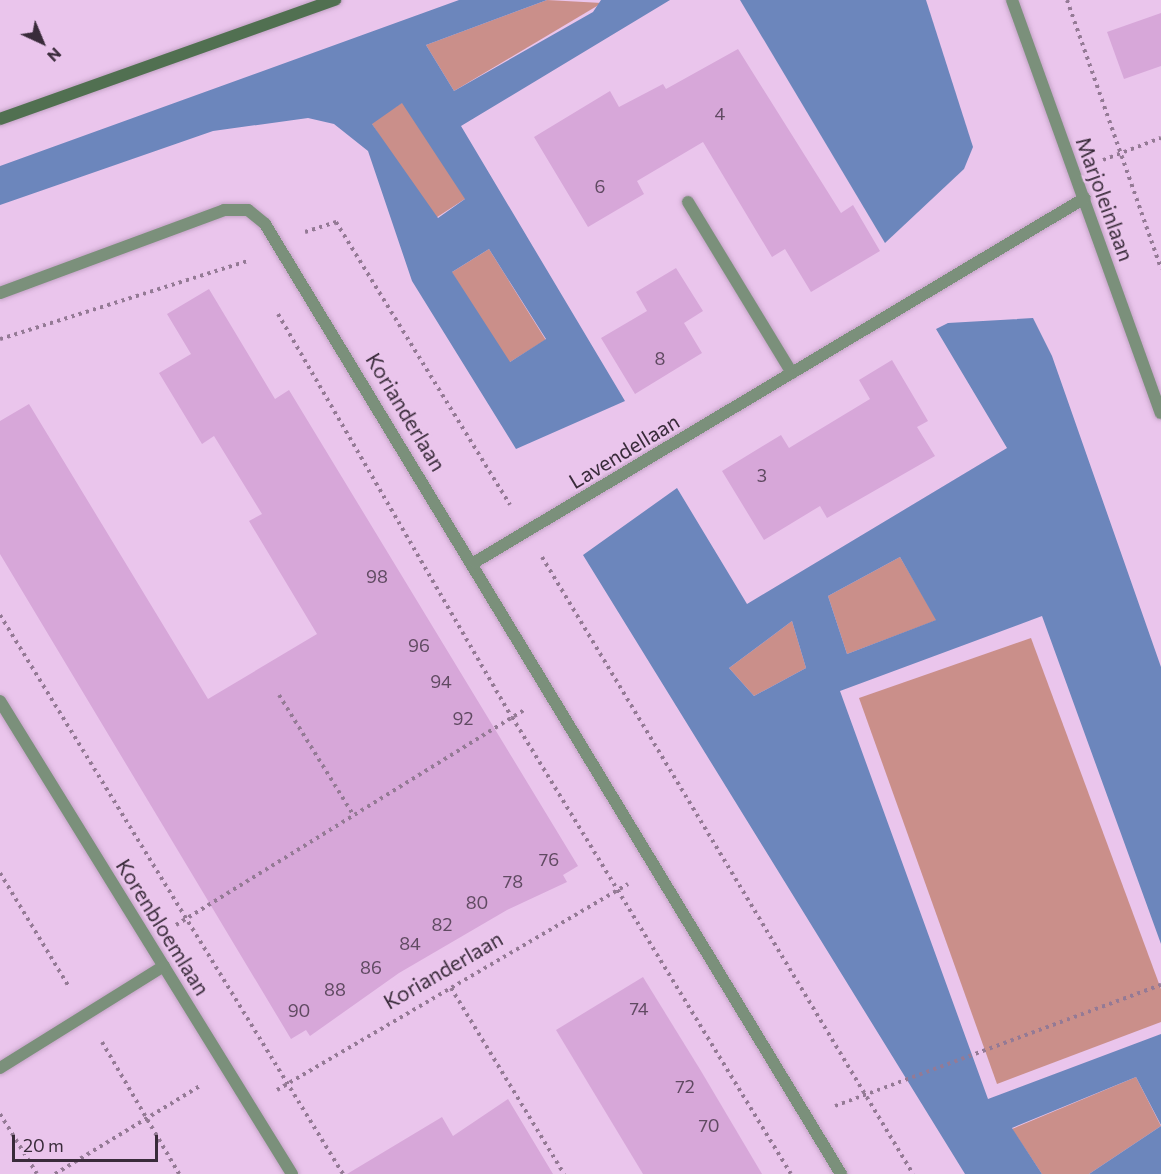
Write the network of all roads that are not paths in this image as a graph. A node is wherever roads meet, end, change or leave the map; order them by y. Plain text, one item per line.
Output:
1 (335, 0) edge
2 (1011, 0) edge
3 (0, 119) edge
4 (1085, 198) junction
5 (688, 202) dead end
6 (0, 293) edge
7 (792, 373) junction
8 (1161, 413) edge
9 (475, 562) junction
10 (0, 701) edge
11 (164, 966) junction
12 (0, 1068) edge
13 (292, 1174) edge
14 (841, 1174) edge

1 - 3 street
2 - 4 street, Marjoleinlaan
4 - 7 street, Lavendellaan
4 - 8 street, Marjoleinlaan
5 - 7 street
6 - 9 street, Korianderlaan
7 - 9 street, Lavendellaan
9 - 14 street, Korianderlaan
10 - 11 street, Korenbloemlaan
11 - 12 street
11 - 13 street, Korenbloemlaan

